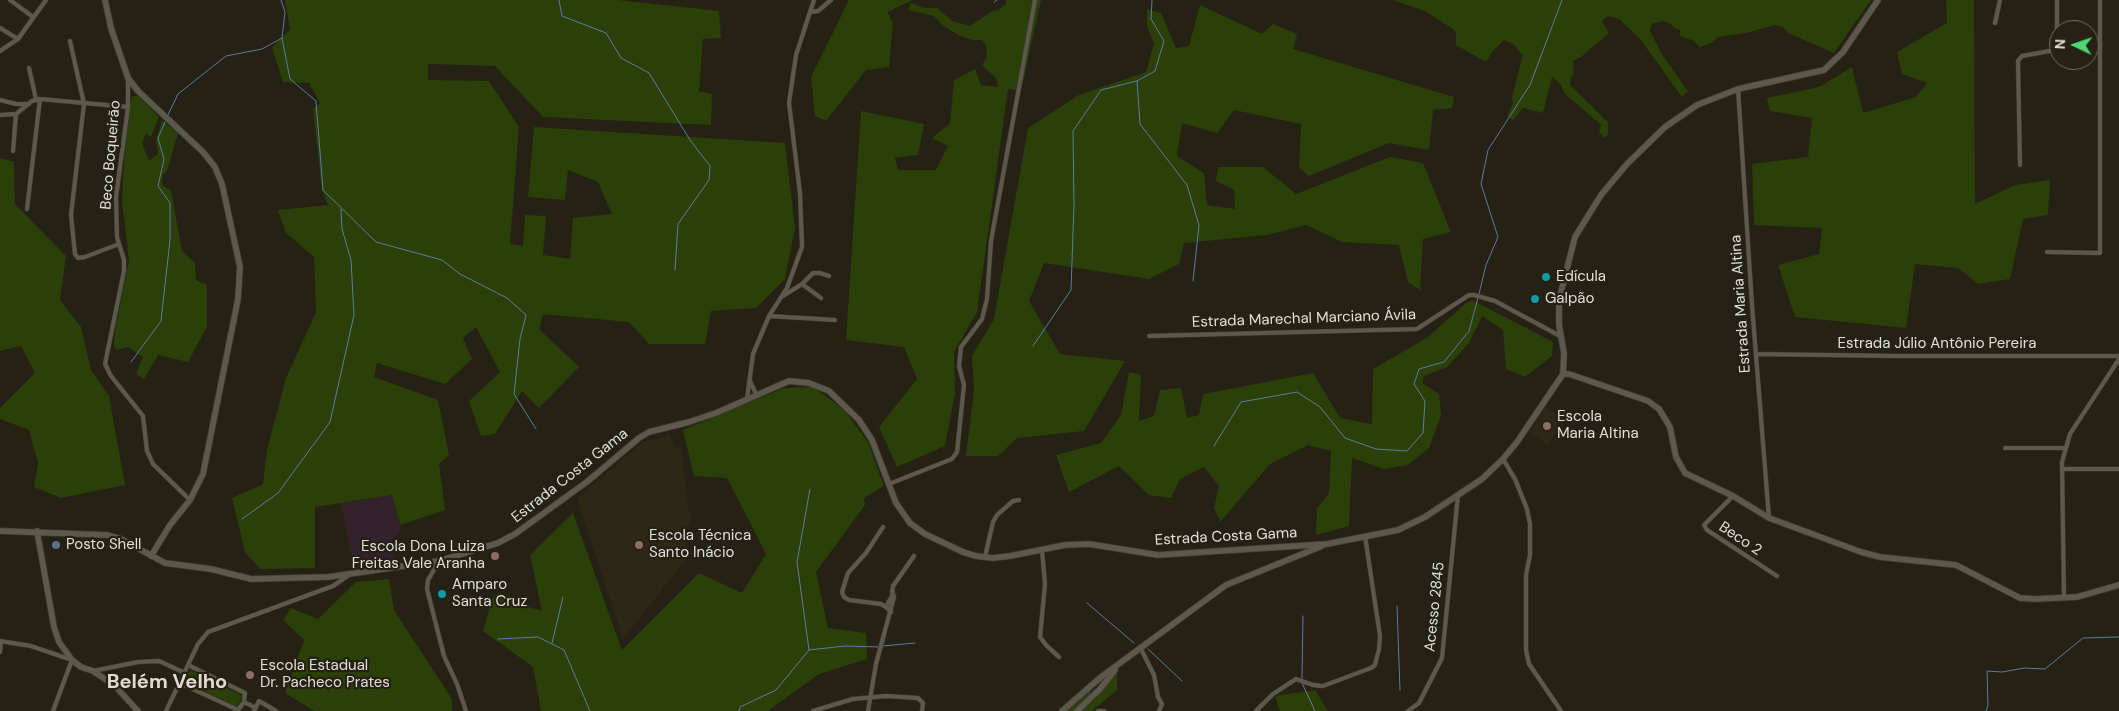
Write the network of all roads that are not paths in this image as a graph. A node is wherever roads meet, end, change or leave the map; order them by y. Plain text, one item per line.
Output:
1 (10, 0) edge
2 (105, 0) edge
3 (814, 0) edge
4 (831, 0) edge
5 (1035, 0) edge
6 (1878, 0) edge
7 (2000, 0) edge
8 (2057, 0) edge
9 (2100, 0) edge
10 (44, 1) edge
11 (810, 12) junction
12 (33, 17) junction
13 (1995, 23) dead end
14 (0, 28) edge
15 (18, 39) junction
16 (70, 41) dead end
17 (0, 51) edge
18 (29, 68) dead end
19 (128, 78) junction
20 (1738, 89) junction
21 (38, 99) junction
22 (0, 100) edge
23 (29, 104) junction
24 (84, 104) junction
25 (128, 107) junction
26 (16, 114) junction
27 (0, 115) edge
28 (13, 151) dead end
29 (2020, 165) dead end
30 (27, 208) dead end
31 (119, 244) junction
32 (2047, 252) dead end
33 (829, 276) dead end
34 (802, 284) junction
35 (781, 297) junction
36 (821, 298) dead end
37 (769, 316) junction
38 (835, 320) dead end
39 (1149, 336) dead end
40 (1560, 336) junction
41 (1756, 354) junction
42 (2119, 358) edge
43 (1563, 374) junction
44 (750, 381) junction
45 (756, 394) junction
46 (747, 399) junction
47 (2006, 448) dead end
48 (2066, 448) junction
49 (1503, 459) junction
50 (2062, 469) junction
51 (2119, 469) edge
52 (889, 484) junction
53 (1458, 495) junction
54 (1733, 496) junction
55 (190, 500) junction
56 (1019, 500) dead end
57 (1769, 518) junction
58 (883, 527) dead end
59 (0, 530) edge
60 (37, 531) junction
61 (1365, 536) junction
62 (1326, 544) junction
63 (1293, 545) junction
64 (1042, 550) junction
65 (151, 556) junction
66 (914, 556) dead end
67 (985, 557) junction
68 (1292, 557) junction
69 (439, 561) junction
70 (350, 575) junction
71 (1776, 576) dead end
72 (2119, 585) edge
73 (892, 591) junction
74 (2064, 598) junction
75 (886, 607) junction
76 (891, 612) junction
77 (1, 641) edge
78 (1140, 647) junction
79 (0, 652) edge
80 (1059, 657) dead end
81 (1125, 659) junction
82 (72, 660) junction
83 (188, 665) junction
84 (93, 671) junction
85 (184, 673) junction
86 (180, 683) junction
87 (872, 696) junction
88 (244, 702) junction
89 (255, 709) edge
90 (465, 710) edge
91 (53, 711) edge
92 (138, 711) edge
93 (166, 711) edge
94 (276, 711) edge
95 (813, 711) edge
96 (868, 711) edge
97 (922, 711) edge
98 (1062, 711) edge
99 (1077, 711) edge
100 (1098, 711) edge
101 (1104, 711) edge
102 (1159, 711) edge
103 (1256, 711) edge
104 (1408, 711) edge
105 (1561, 711) edge

1 - 12 street
2 - 19 main road
3 - 11 street
4 - 11 street
5 - 52 street
6 - 20 main road
7 - 13 street
8 - 29 street
9 - 32 street
10 - 12 street
11 - 35 street
12 - 15 street
14 - 15 street
15 - 17 street
16 - 24 street
18 - 21 street
19 - 25 street, Beco Boqueirão
19 - 55 main road
20 - 40 main road
20 - 41 street, Estrada Maria Altina
21 - 23 street
21 - 24 street
21 - 30 street
22 - 23 street
23 - 26 street
24 - 25 street
24 - 31 street
25 - 31 street, Beco Boqueirão
26 - 27 street
26 - 28 street
31 - 55 street, Beco Boqueirão
33 - 34 street
34 - 35 street
34 - 36 street
35 - 37 street
37 - 38 street
37 - 44 street
39 - 40 street, Estrada Marechal Marciano Ávila
40 - 43 main road
41 - 42 street, Estrada Júlio Antônio Pereira
41 - 57 street, Estrada Maria Altina
42 - 48 street
43 - 49 main road, Estrada Costa Gama
43 - 54 main road
44 - 45 street
44 - 46 street
45 - 46 main road, Estrada Costa Gama
45 - 52 main road, Estrada Costa Gama
46 - 69 main road, Estrada Costa Gama
47 - 48 street
48 - 50 street
49 - 53 main road, Estrada Costa Gama
49 - 105 street
50 - 51 street
50 - 74 street
52 - 67 main road, Estrada Costa Gama
53 - 61 main road, Estrada Costa Gama
53 - 104 street, Acesso 2845
54 - 57 main road
54 - 71 street, Beco 2
55 - 65 main road
56 - 67 street
57 - 74 main road
58 - 75 street
59 - 60 main road, Estrada Costa Gama
60 - 65 main road, Estrada Costa Gama
60 - 82 main road
61 - 62 main road, Estrada Costa Gama
61 - 103 street
62 - 63 main road, Estrada Costa Gama
62 - 68 main road
63 - 64 main road, Estrada Costa Gama
63 - 68 main road
64 - 67 main road, Estrada Costa Gama
64 - 80 street
65 - 70 main road, Estrada Costa Gama
66 - 73 street
68 - 78 main road
69 - 70 main road, Estrada Costa Gama
69 - 90 street
70 - 83 street
72 - 74 main road
73 - 75 street
73 - 76 street
75 - 76 street
76 - 87 street
77 - 79 street
77 - 82 street
78 - 81 main road
78 - 102 street
81 - 98 main road
81 - 99 main road
82 - 84 main road
82 - 91 street
83 - 85 street
83 - 88 street
84 - 85 street
84 - 92 main road
85 - 86 street
86 - 88 street
86 - 93 street
87 - 95 street
87 - 96 street
87 - 97 street
88 - 89 street
89 - 94 street
100 - 101 street

